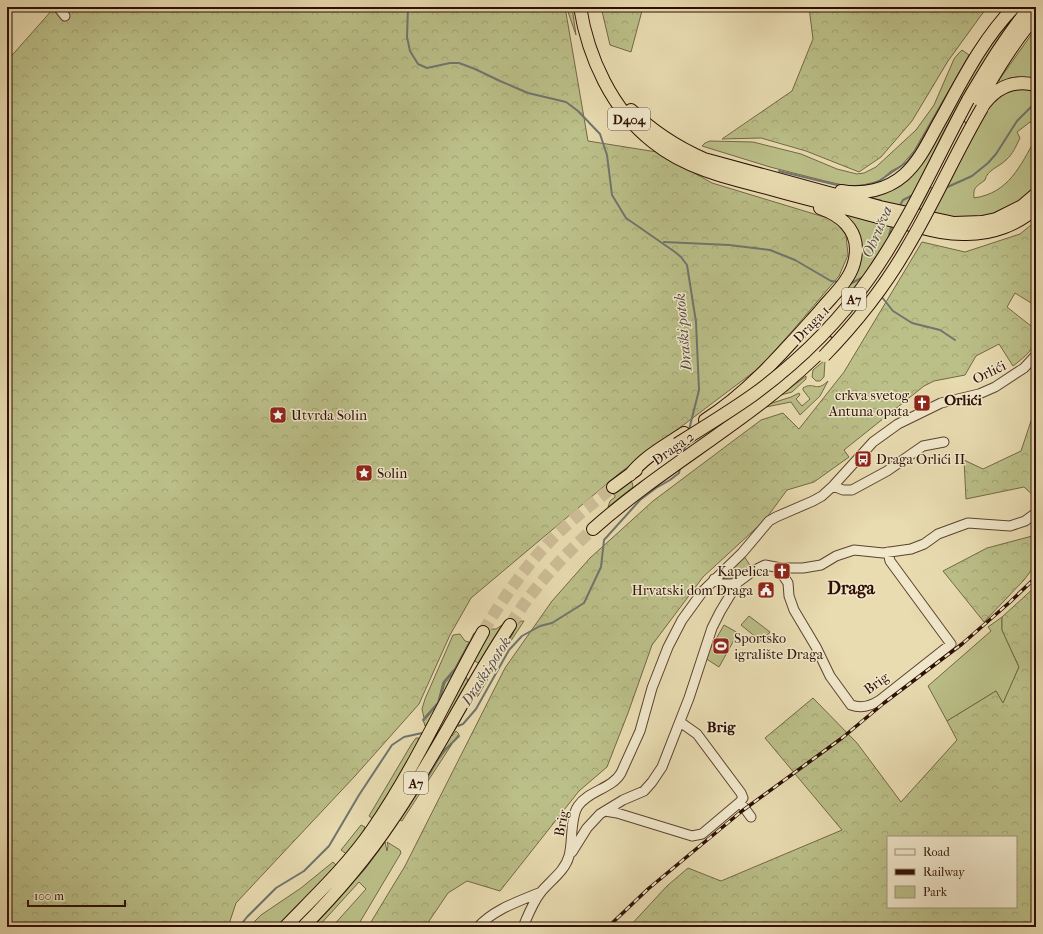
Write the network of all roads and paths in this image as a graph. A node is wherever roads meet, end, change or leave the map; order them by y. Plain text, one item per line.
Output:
1 (58, 7) edge
2 (580, 7) edge
3 (1014, 7) edge
4 (1030, 7) edge
5 (65, 16) dead end
6 (1036, 16) edge
7 (1036, 85) edge
8 (975, 104) junction
9 (702, 164) junction
10 (1036, 194) edge
11 (1036, 208) edge
12 (934, 226) junction
13 (1036, 355) edge
14 (676, 442) junction
15 (944, 442) dead end
16 (833, 486) junction
17 (613, 487) tunnel mouth
18 (1036, 513) edge
19 (593, 529) tunnel mouth
20 (888, 552) junction
21 (778, 568) junction
22 (714, 579) junction
23 (738, 582) junction
24 (510, 625) tunnel mouth
25 (483, 632) tunnel mouth
26 (680, 722) junction
27 (740, 802) junction
28 (605, 811) junction
29 (751, 817) dead end
30 (570, 855) junction
31 (541, 892) junction
32 (285, 927) edge
33 (303, 927) edge
34 (478, 927) edge
35 (523, 927) edge

1 - 5 street
2 - 9 highway, D404
3 - 9 highway
4 - 8 highway, A7
6 - 8 highway, A7
7 - 8 highway
8 - 14 highway, Draga 1 / A7, bridge
8 - 19 highway, Draga 2, bridge
9 - 12 highway, bridge
9 - 14 highway
10 - 12 highway
11 - 12 highway
13 - 16 street, Orlići
14 - 17 highway, A7
15 - 16 street
16 - 22 street, Orlići
18 - 20 street, Brig
20 - 21 street, Brig
20 - 21 street, Brig
21 - 23 street, Brig
22 - 23 street
22 - 30 street, Brig
23 - 26 street, Brig
24 - 33 highway, A7
25 - 32 highway, A7
26 - 27 street
26 - 28 street, Brig
27 - 28 street
27 - 29 street
28 - 30 street, Brig
30 - 31 street, Brig
31 - 34 street, Brig
31 - 35 street, Brig

